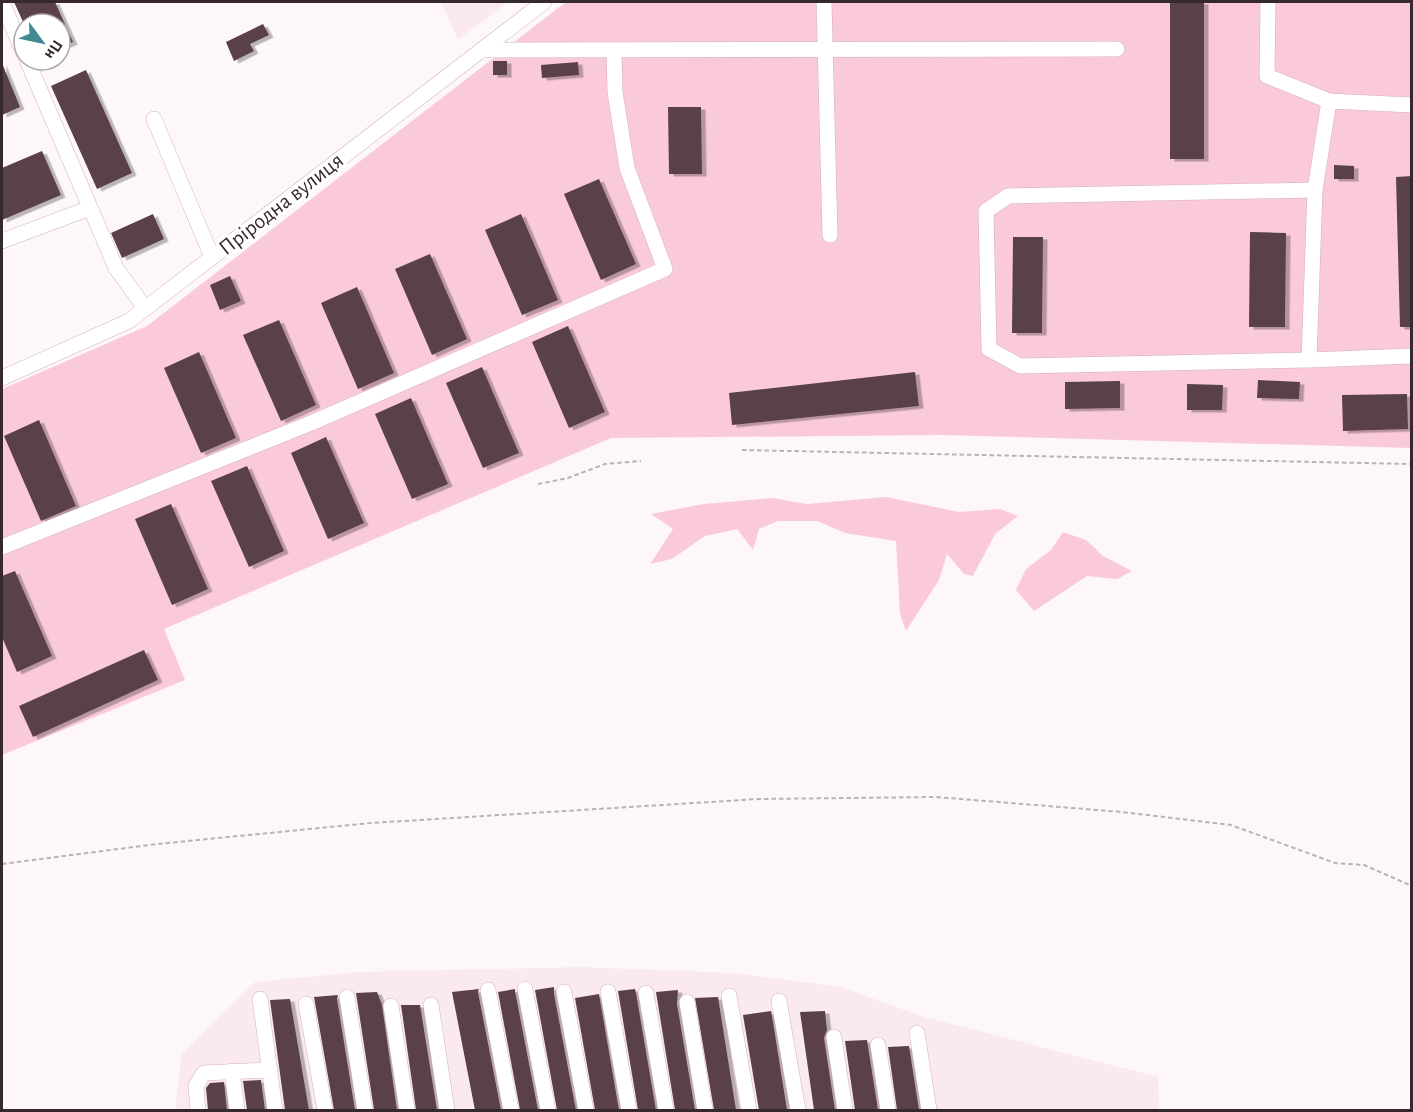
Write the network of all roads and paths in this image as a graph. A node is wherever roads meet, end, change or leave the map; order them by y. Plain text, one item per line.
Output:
1 (2, 2) edge
2 (544, 2) edge
3 (824, 2) edge
4 (1268, 2) edge
5 (12, 26) edge
6 (1117, 49) dead end
7 (481, 50) junction
8 (827, 50) junction
9 (614, 51) junction
10 (32, 72) edge
11 (1329, 101) junction
12 (1412, 105) edge
13 (154, 119) dead end
14 (1315, 190) junction
15 (90, 208) junction
16 (830, 235) dead end
17 (2, 241) edge
18 (212, 257) junction
19 (145, 308) junction
20 (1412, 356) edge
21 (1309, 360) junction
22 (2, 378) edge
23 (742, 450) dead end
24 (640, 461) dead end
25 (1412, 464) edge
26 (538, 484) dead end
27 (2, 547) edge
28 (2, 864) edge
29 (1412, 886) edge
30 (525, 989) dead end
31 (488, 990) dead end
32 (564, 992) dead end
33 (608, 992) dead end
34 (646, 993) dead end
35 (729, 996) dead end
36 (346, 998) dead end
37 (260, 999) dead end
38 (779, 1000) dead end
39 (687, 1002) dead end
40 (306, 1004) dead end
41 (430, 1005) dead end
42 (391, 1006) dead end
43 (917, 1033) dead end
44 (834, 1037) dead end
45 (878, 1045) dead end
46 (269, 1070) junction
47 (232, 1071) junction
48 (198, 1110) edge
49 (237, 1110) edge
50 (276, 1110) edge
51 (325, 1110) edge
52 (365, 1110) edge
53 (407, 1110) edge
54 (447, 1110) edge
55 (511, 1110) edge
56 (548, 1110) edge
57 (586, 1110) edge
58 (629, 1110) edge
59 (666, 1110) edge
60 (705, 1110) edge
61 (749, 1110) edge
62 (798, 1110) edge
63 (845, 1110) edge
64 (888, 1110) edge
65 (929, 1110) edge

1 - 5 street
2 - 7 street, Пріродна вулиця
3 - 8 street
4 - 11 street
6 - 8 street
7 - 9 street
7 - 18 street, Пріродна вулиця
8 - 9 street
8 - 16 street
9 - 27 street
10 - 15 street
11 - 12 street
11 - 14 street
13 - 18 street
14 - 21 street
14 - 21 street
15 - 17 street
15 - 19 street
18 - 19 street, Пріродна вулиця
19 - 22 street, Пріродна вулиця
20 - 21 street
23 - 25 path
24 - 26 path
28 - 29 path
30 - 56 street
31 - 55 street
32 - 57 street
33 - 58 street
34 - 59 street
35 - 61 street
36 - 52 street
37 - 46 street
38 - 62 street
39 - 60 street
40 - 51 street
41 - 54 street
42 - 53 street
43 - 65 street
44 - 63 street
45 - 64 street
46 - 47 street
46 - 50 street
47 - 48 street
47 - 49 street

